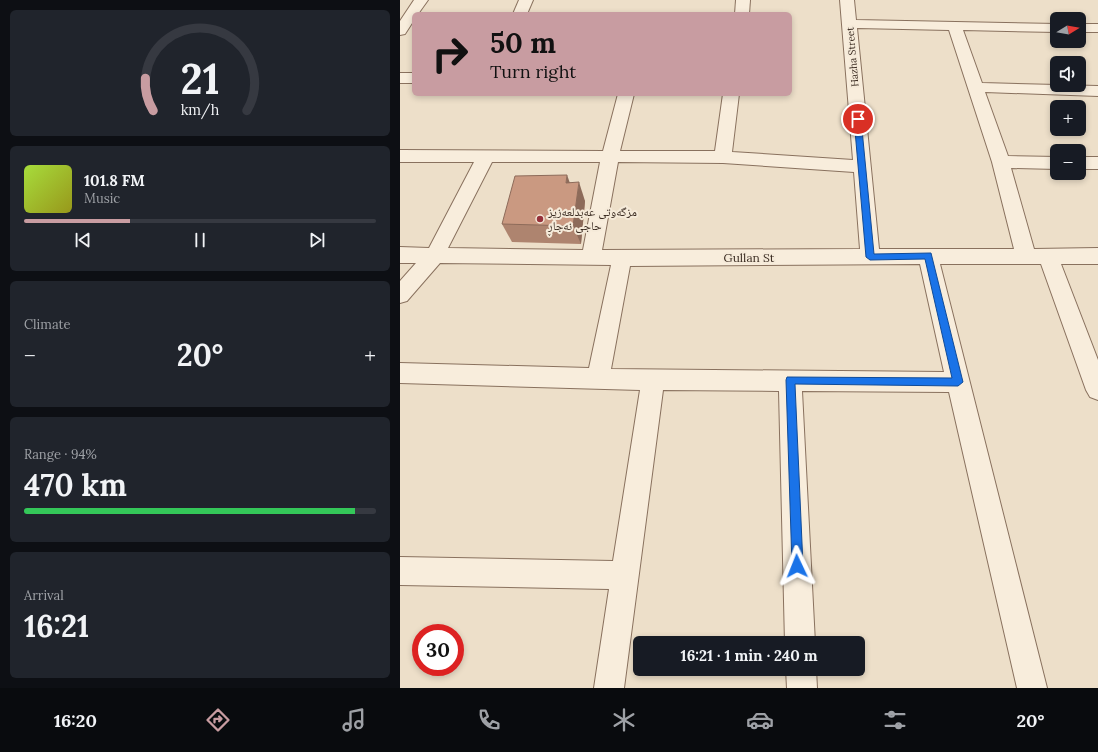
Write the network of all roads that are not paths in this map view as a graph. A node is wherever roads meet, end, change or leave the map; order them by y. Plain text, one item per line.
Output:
1 (421, 0) edge
2 (526, 0) edge
3 (744, 0) edge
4 (847, 0) edge
5 (413, 12) edge
6 (521, 12) edge
7 (742, 12) edge
8 (412, 13) edge
9 (849, 24) junction
10 (955, 26) junction
11 (1050, 28) edge
12 (1086, 28) edge
13 (1098, 28) edge
14 (400, 31) edge
15 (400, 78) edge
16 (412, 78) edge
17 (976, 87) junction
18 (1098, 91) edge
19 (625, 96) edge
20 (731, 96) edge
21 (400, 156) edge
22 (486, 156) junction
23 (610, 157) junction
24 (723, 157) junction
25 (1001, 162) junction
26 (1050, 163) edge
27 (1086, 163) edge
28 (1098, 163) edge
29 (862, 167) junction
30 (400, 255) edge
31 (435, 255) junction
32 (928, 256) junction
33 (1026, 256) junction
34 (1048, 256) junction
35 (1098, 256) edge
36 (591, 257) junction
37 (870, 257) junction
38 (622, 258) junction
39 (400, 295) edge
40 (400, 374) edge
41 (598, 378) junction
42 (653, 380) junction
43 (790, 380) junction
44 (958, 382) junction
45 (1098, 390) edge
46 (400, 571) edge
47 (624, 575) junction
48 (800, 636) edge
49 (801, 676) edge
50 (609, 688) edge
51 (802, 688) edge
52 (1032, 688) edge

1 - 5 street
2 - 6 street
3 - 7 street
4 - 9 street, Hazha Street
8 - 14 street
9 - 10 street
9 - 29 street, Hazha Street
10 - 11 street
10 - 17 street
12 - 13 street
15 - 16 street
17 - 18 street
17 - 25 street
19 - 23 street
20 - 24 street
21 - 22 street
22 - 23 street
22 - 31 street
23 - 24 street
23 - 36 street
24 - 29 street
25 - 26 street
25 - 33 street
27 - 28 street
29 - 37 street, Hazha Street
30 - 31 street, Gullan St
31 - 36 street, Gullan St
31 - 39 street
32 - 33 street, Gullan St
32 - 37 street, Gullan St
32 - 44 street
33 - 34 street, Gullan St
34 - 35 street, Gullan St
34 - 45 street
36 - 38 street, Gullan St
37 - 38 street, Gullan St
38 - 41 street
40 - 41 street
41 - 42 street
42 - 43 street
42 - 47 street
43 - 44 street
43 - 48 street
44 - 52 street
46 - 47 street
47 - 50 street
49 - 51 street

